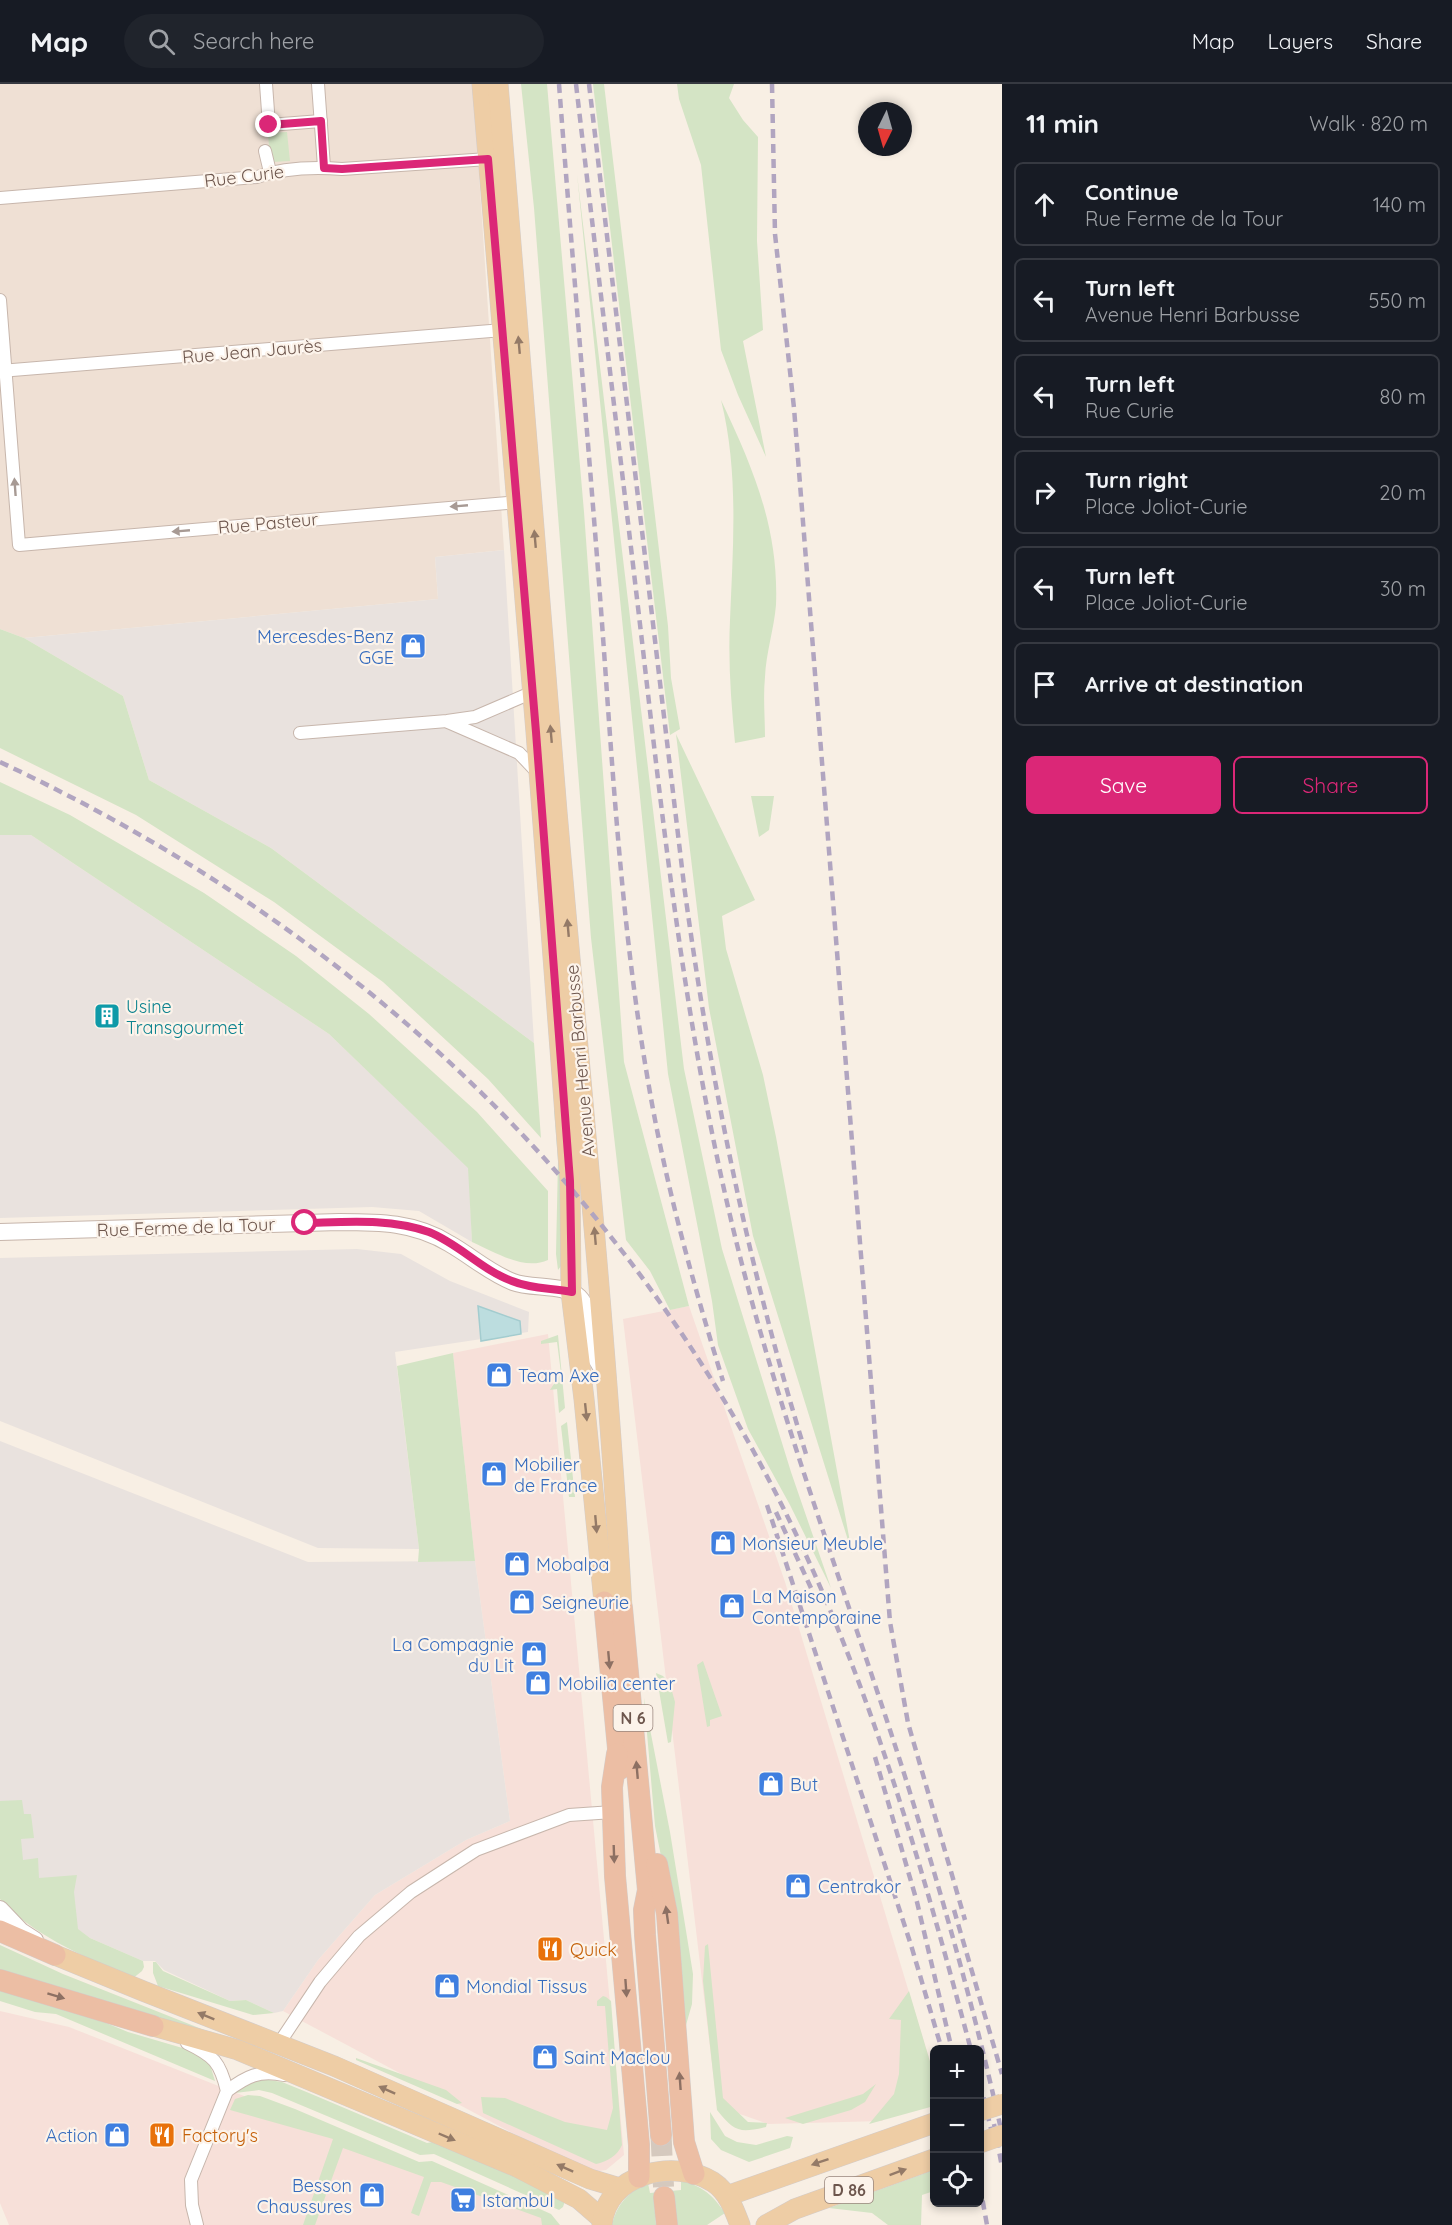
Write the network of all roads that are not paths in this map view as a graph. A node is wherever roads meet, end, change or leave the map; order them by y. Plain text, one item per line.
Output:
1 (266, 84) edge
2 (318, 84) edge
3 (482, 84) edge
4 (498, 84) edge
5 (321, 121) junction
6 (265, 151) dead end
7 (488, 159) junction
8 (324, 168) junction
9 (270, 172) junction
10 (0, 198) edge
11 (0, 300) edge
12 (503, 330) junction
13 (3, 371) edge
14 (518, 502) junction
15 (533, 692) junction
16 (447, 721) junction
17 (300, 733) dead end
18 (539, 775) junction
19 (0, 1232) edge
20 (572, 1292) junction
21 (606, 1377) junction
22 (613, 1605) junction
23 (617, 1754) junction
24 (613, 1812) junction
25 (642, 1828) junction
26 (0, 1909) edge
27 (644, 1910) junction
28 (0, 1931) edge
29 (55, 1955) junction
30 (0, 1980) edge
31 (153, 2026) junction
32 (278, 2045) junction
33 (313, 2080) junction
34 (227, 2091) junction
35 (1002, 2104) edge
36 (984, 2110) edge
37 (930, 2124) edge
38 (1002, 2134) edge
39 (661, 2135) tunnel mouth
40 (984, 2141) edge
41 (930, 2160) edge
42 (694, 2174) junction
43 (639, 2177) junction
44 (620, 2188) junction
45 (727, 2196) junction
46 (664, 2197) tunnel mouth
47 (602, 2222) edge
48 (197, 2225) edge
49 (667, 2225) edge
50 (740, 2225) edge
51 (766, 2225) edge

1 - 5 street
2 - 5 street
3 - 7 main road, Avenue Henri Barbusse / N 6
21 -> 4 main road, Avenue Henri Barbusse / N 6
5 - 8 street
6 - 9 street
7 - 8 street, Rue Curie
7 - 12 main road, Avenue Henri Barbusse / N 6
8 - 9 street, Rue Curie
9 - 10 street, Rue Curie
11 - 13 street
12 - 13 street, Rue Jean Jaurès
12 - 14 main road, Avenue Henri Barbusse / N 6
14 -> 13 street, Rue Pasteur
14 - 15 main road, Avenue Henri Barbusse / N 6
15 - 16 street
15 - 18 main road, Avenue Henri Barbusse / N 6
16 - 17 street
16 - 18 street
18 - 20 main road, Avenue Henri Barbusse / N 6
19 - 20 street, Rue Ferme de la Tour
20 - 21 street
20 -> 22 main road, Avenue Henri Barbusse / N 6
21 - 22 main road, Avenue Henri Barbusse / N 6
22 -> 23 highway, N 6
25 -> 22 highway, N 6
23 - 24 highway
23 - 27 highway, N 6
24 - 32 street
24 -> 43 highway
25 - 27 highway, N 6
42 -> 25 highway
26 - 29 street
27 - 39 highway, N 6
28 - 29 highway
32 -> 29 main road
30 -> 31 highway
31 - 33 main road
31 - 34 street
44 -> 32 main road
33 - 34 street
33 -> 47 main road
34 - 48 street
35 - 36 main road, bridge
37 -> 45 main road, D 86
38 - 40 main road, bridge
51 -> 41 main road, D 86
42 - 43 main road
42 - 45 main road
43 - 44 main road
44 - 47 main road
45 - 50 main road
46 - 49 highway

